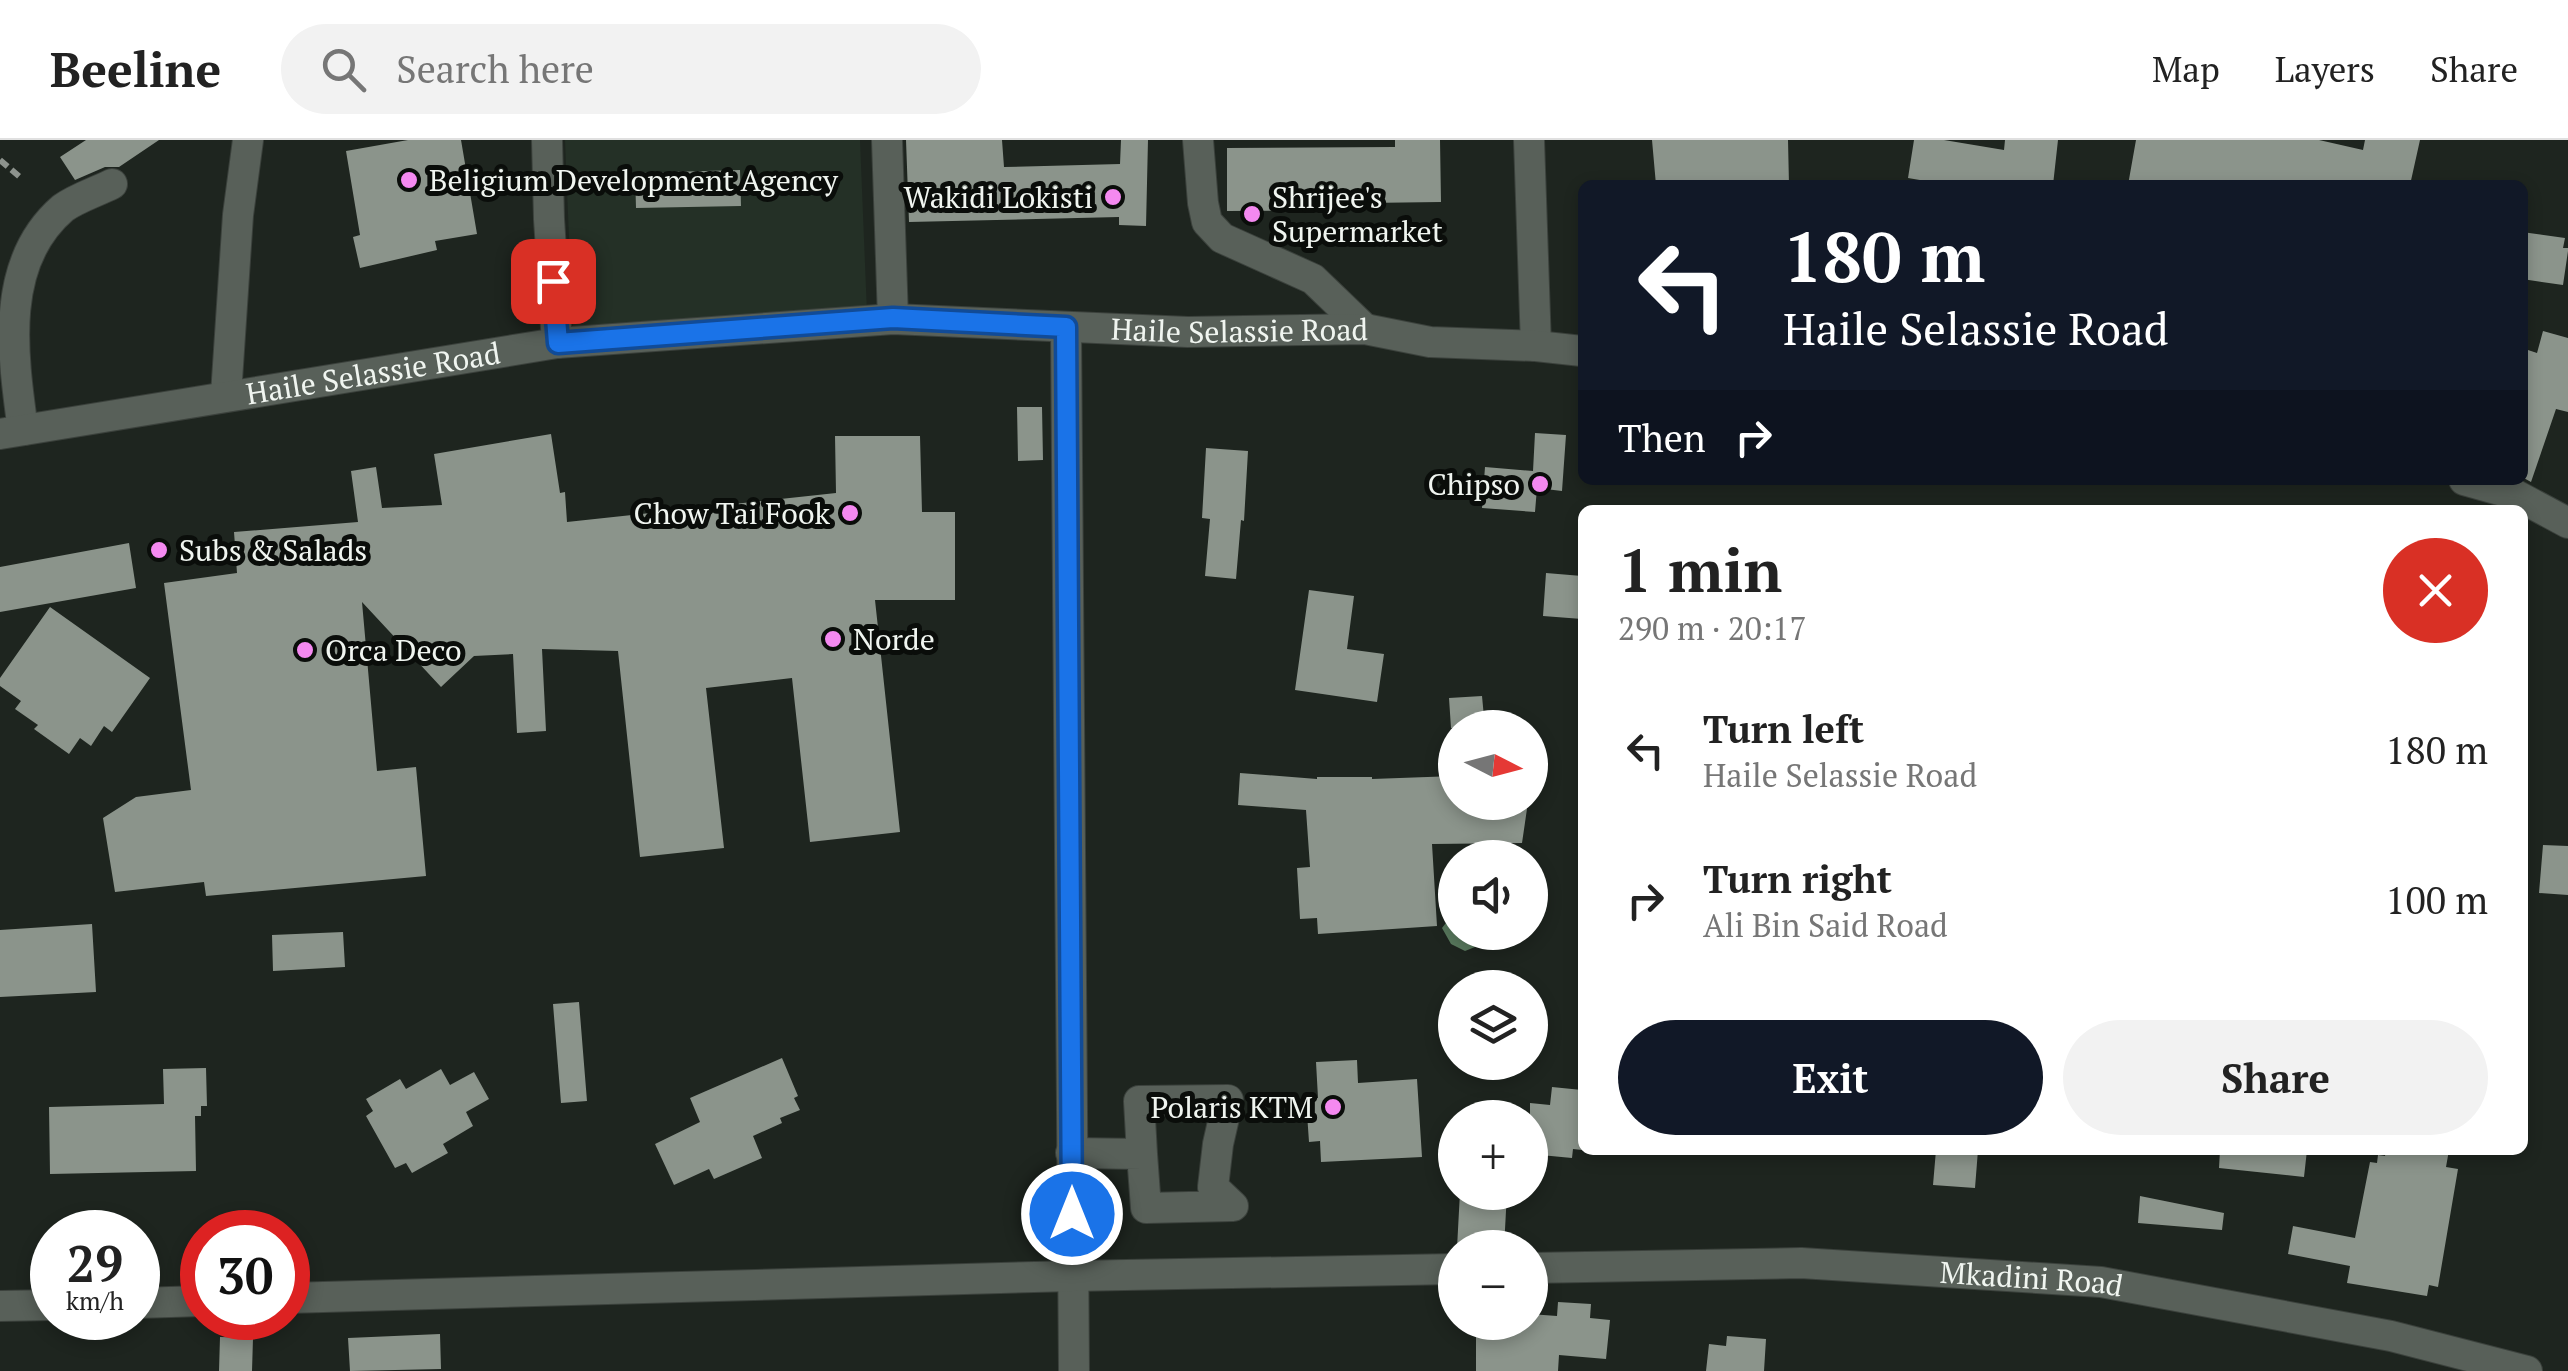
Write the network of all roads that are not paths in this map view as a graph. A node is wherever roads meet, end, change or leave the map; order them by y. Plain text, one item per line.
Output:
1 (248, 140) edge
2 (547, 140) edge
3 (887, 140) edge
4 (1198, 140) edge
5 (1528, 140) edge
6 (112, 184) dead end
7 (893, 318) junction
8 (1066, 327) junction
9 (1365, 329) junction
10 (558, 343) junction
11 (1536, 346) junction
12 (1578, 351) edge
13 (226, 395) junction
14 (12, 432) edge
15 (2482, 485) edge
16 (2568, 522) edge
17 (1071, 1153) junction
18 (1142, 1154) junction
19 (1548, 1268) edge
20 (1438, 1269) edge
21 (1072, 1276) junction
22 (310, 1297) edge
23 (30, 1305) edge
24 (0, 1306) edge
25 (1074, 1371) edge
26 (2527, 1371) edge

1 - 13 street
2 - 10 street
3 - 7 street
4 - 9 street
5 - 11 street
6 - 14 street
7 - 8 street, Haile Selassie Road
7 - 10 street, Haile Selassie Road
8 - 9 street, Haile Selassie Road
8 - 17 street
9 - 11 street, Haile Selassie Road
10 - 13 street, Haile Selassie Road
11 - 12 street, Haile Selassie Road
13 - 14 street, Haile Selassie Road
15 - 16 street
17 - 18 street
17 - 21 street
18 - 18 street
19 - 26 street, Mkadini Road
20 - 21 street
21 - 22 street
21 - 25 street
23 - 24 street

